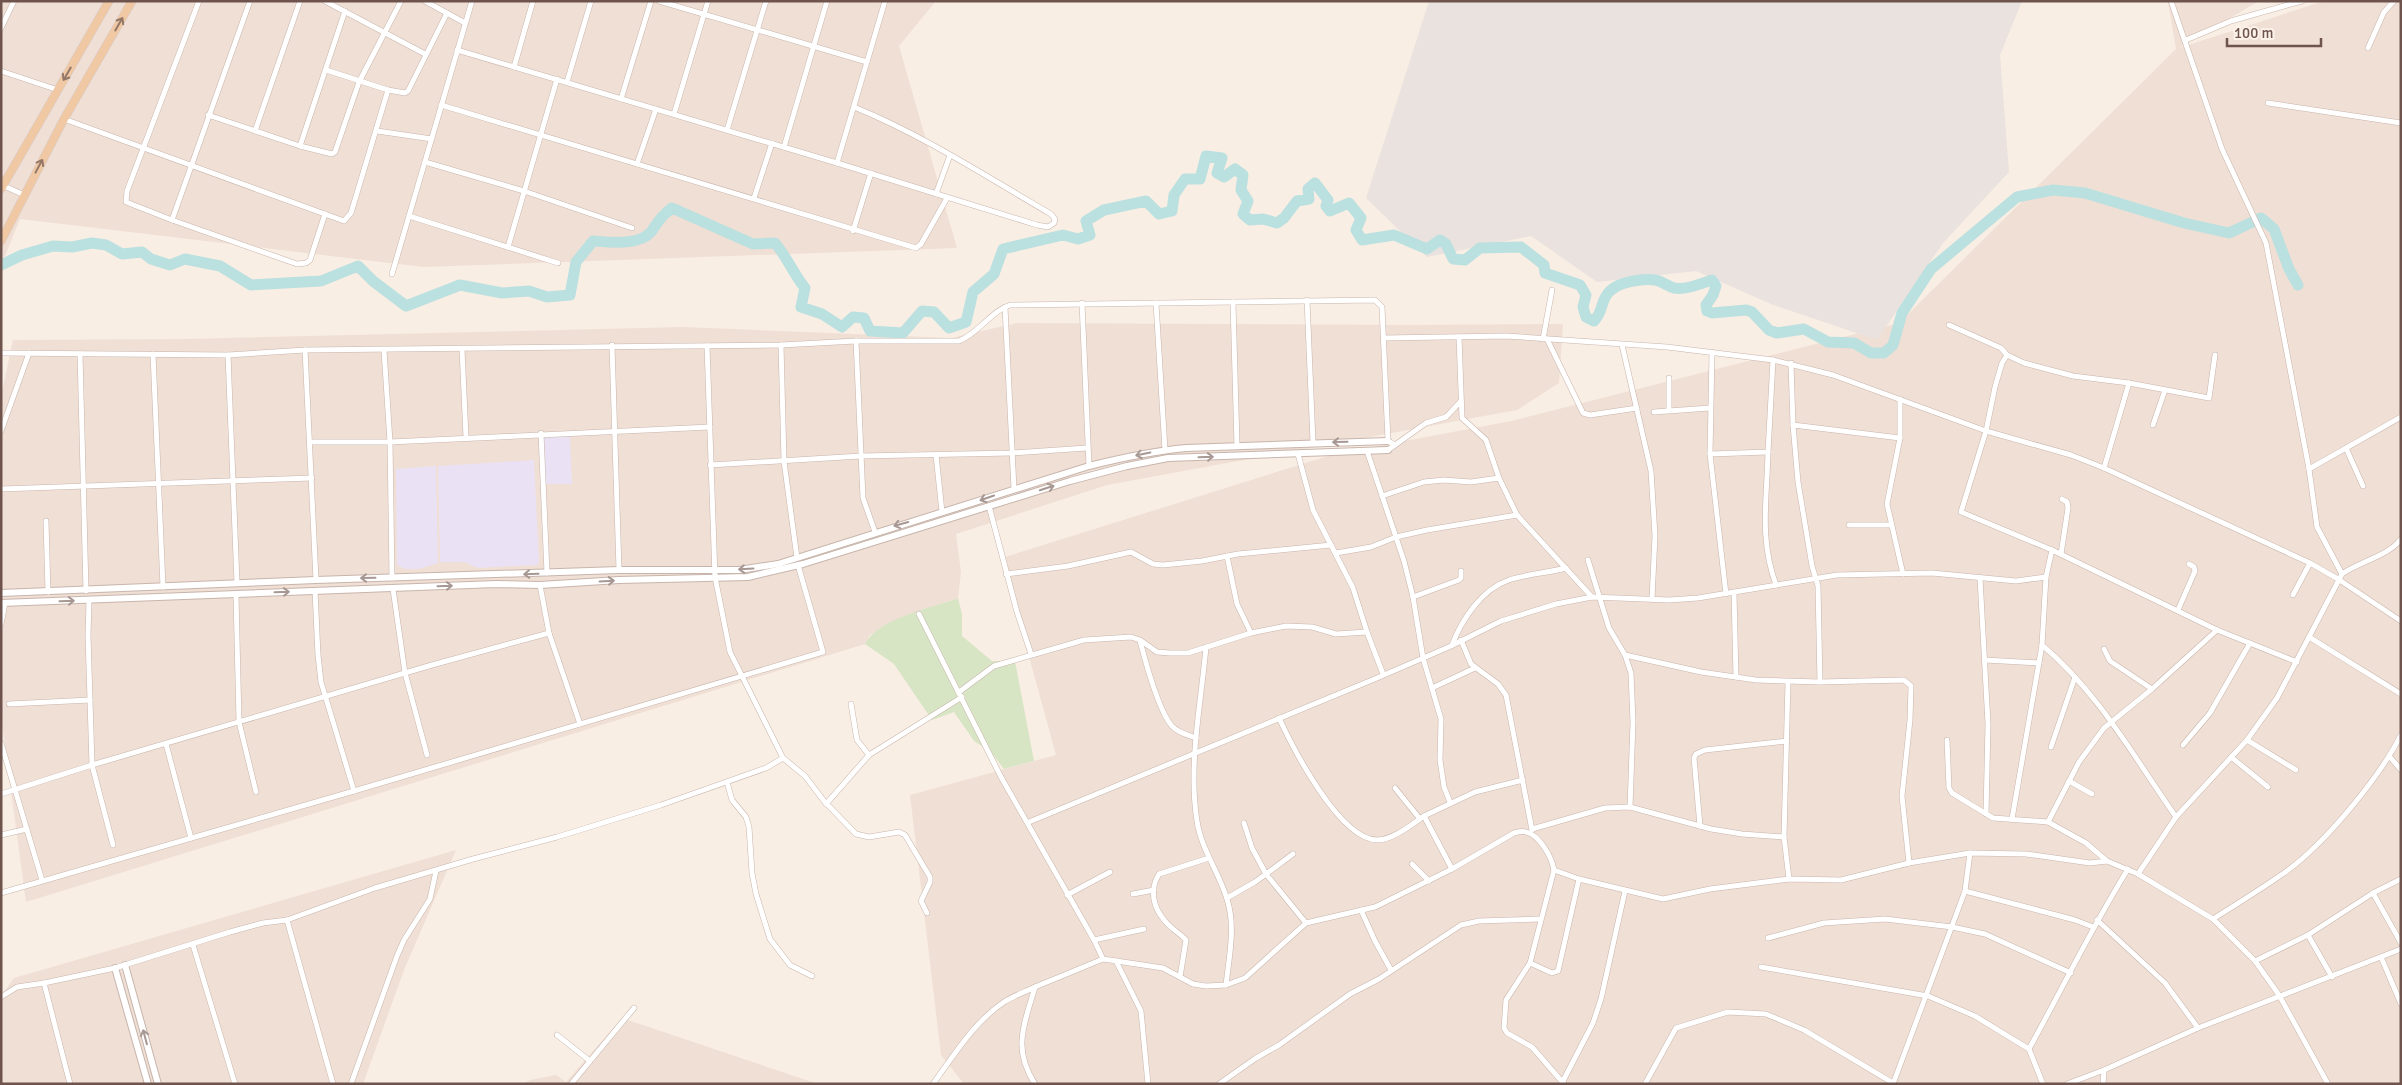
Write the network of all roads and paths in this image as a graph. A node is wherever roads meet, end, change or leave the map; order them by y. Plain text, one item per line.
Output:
1 (14, 1) edge
2 (109, 1) edge
3 (132, 1) edge
4 (199, 1) edge
5 (250, 1) edge
6 (300, 1) edge
7 (325, 1) edge
8 (401, 1) edge
9 (425, 1) edge
10 (472, 1) edge
11 (533, 1) edge
12 (591, 1) edge
13 (651, 1) edge
14 (659, 1) edge
15 (708, 1) edge
16 (766, 1) edge
17 (827, 1) edge
18 (885, 1) edge
19 (2170, 1) edge
20 (2302, 1) edge
21 (2394, 1) edge
22 (345, 11) junction
23 (447, 13) junction
24 (704, 15) junction
25 (465, 23) junction
26 (1, 28) edge
27 (757, 30) junction
28 (385, 32) junction
29 (2186, 40) junction
30 (814, 47) junction
31 (2368, 48) dead end
32 (457, 50) junction
33 (425, 54) junction
34 (867, 62) junction
35 (514, 67) junction
36 (326, 70) junction
37 (1, 71) edge
38 (557, 79) junction
39 (359, 82) junction
40 (566, 82) junction
41 (58, 90) junction
42 (388, 90) junction
43 (621, 99) junction
44 (2268, 103) dead end
45 (441, 105) junction
46 (854, 107) junction
47 (656, 109) junction
48 (674, 114) junction
49 (208, 115) junction
50 (64, 119) junction
51 (2401, 123) edge
52 (727, 130) junction
53 (255, 131) junction
54 (377, 131) junction
55 (541, 134) junction
56 (432, 139) junction
57 (772, 144) junction
58 (300, 146) junction
59 (784, 147) junction
60 (143, 149) junction
61 (950, 155) junction
62 (425, 162) junction
63 (837, 163) junction
64 (637, 164) junction
65 (191, 166) junction
66 (871, 174) junction
67 (2, 187) edge
68 (524, 191) junction
69 (936, 194) junction
70 (24, 195) junction
71 (754, 198) junction
72 (947, 198) junction
73 (325, 214) junction
74 (409, 216) junction
75 (172, 220) junction
76 (632, 228) dead end
77 (853, 231) junction
78 (1, 240) edge
79 (508, 247) junction
80 (558, 263) dead end
81 (392, 274) dead end
82 (1552, 290) dead end
83 (1308, 300) junction
84 (1233, 302) junction
85 (1156, 303) junction
86 (1082, 304) junction
87 (1005, 307) junction
88 (1949, 325) dead end
89 (1459, 337) junction
90 (1384, 338) junction
91 (1545, 339) junction
92 (856, 341) junction
93 (781, 344) junction
94 (1622, 344) junction
95 (612, 346) junction
96 (706, 346) junction
97 (462, 349) junction
98 (305, 350) junction
99 (384, 350) junction
100 (1712, 352) junction
101 (1, 353) edge
102 (29, 353) junction
103 (80, 354) junction
104 (153, 354) junction
105 (228, 355) junction
106 (2007, 355) junction
107 (2216, 355) dead end
108 (1773, 360) junction
109 (1790, 364) junction
110 (1669, 378) dead end
111 (2129, 383) junction
112 (2165, 390) junction
113 (1900, 399) junction
114 (1461, 401) junction
115 (1637, 408) junction
116 (1710, 408) junction
117 (1669, 410) junction
118 (1654, 412) dead end
119 (2401, 417) edge
120 (1793, 424) junction
121 (2153, 425) dead end
122 (710, 427) junction
123 (615, 430) junction
124 (1, 431) edge
125 (1986, 431) junction
126 (541, 433) junction
127 (466, 438) junction
128 (1900, 438) junction
129 (1388, 441) junction
130 (310, 442) junction
131 (390, 442) junction
132 (1313, 442) junction
133 (1395, 445) junction
134 (1237, 446) junction
135 (1087, 448) junction
136 (1186, 448) junction
137 (2346, 448) junction
138 (1165, 450) junction
139 (1388, 450) joint
140 (1367, 452) junction
141 (1768, 452) junction
142 (1012, 453) junction
143 (1298, 454) junction
144 (1710, 454) junction
145 (936, 455) junction
146 (861, 456) junction
147 (1186, 458) junction
148 (784, 461) junction
149 (710, 465) junction
150 (1089, 466) junction
151 (2104, 468) junction
152 (2309, 469) junction
153 (312, 478) junction
154 (1499, 478) junction
155 (234, 480) junction
156 (158, 484) junction
157 (2363, 486) dead end
158 (82, 488) junction
159 (1014, 489) junction
160 (1, 490) edge
161 (1382, 496) junction
162 (2062, 500) dead end
163 (966, 505) junction
164 (989, 506) junction
165 (942, 512) junction
166 (967, 513) junction
167 (1517, 515) junction
168 (46, 521) dead end
169 (1849, 525) dead end
170 (1890, 525) junction
171 (875, 532) junction
172 (1396, 537) junction
173 (2401, 539) edge
174 (1331, 545) junction
175 (2052, 550) junction
176 (1336, 553) junction
177 (2061, 554) junction
178 (1227, 556) junction
179 (797, 558) junction
180 (1588, 560) dead end
181 (2310, 563) junction
182 (2189, 564) dead end
183 (798, 566) junction
184 (1566, 568) junction
185 (619, 570) junction
186 (1461, 571) dead end
187 (547, 573) junction
188 (716, 573) junction
189 (1006, 574) junction
190 (1903, 574) junction
191 (496, 575) junction
192 (2340, 576) junction
193 (2046, 577) junction
194 (392, 578) junction
195 (1980, 578) junction
196 (1816, 579) junction
197 (316, 580) junction
198 (259, 582) junction
199 (238, 583) junction
200 (496, 584) junction
201 (540, 585) junction
202 (1776, 585) junction
203 (163, 587) junction
204 (393, 589) junction
205 (86, 591) junction
206 (315, 591) junction
207 (36, 592) junction
208 (48, 592) junction
209 (1, 593) edge
210 (1734, 593) junction
211 (260, 594) junction
212 (1726, 594) junction
213 (236, 595) junction
214 (2293, 595) dead end
215 (1413, 597) junction
216 (1595, 597) junction
217 (1652, 599) junction
218 (89, 600) junction
219 (36, 602) junction
220 (3, 603) edge
221 (2178, 610) junction
222 (919, 614) dead end
223 (2401, 621) edge
224 (1, 624) edge
225 (2217, 630) junction
226 (1367, 632) junction
227 (549, 633) junction
228 (1250, 633) junction
229 (2309, 637) junction
230 (1140, 640) junction
231 (1461, 640) junction
232 (2250, 643) junction
233 (2042, 645) junction
234 (1451, 646) junction
235 (1206, 647) junction
236 (2104, 650) dead end
237 (1031, 654) junction
238 (1625, 655) junction
239 (1423, 658) junction
240 (1985, 660) junction
241 (2296, 662) junction
242 (2038, 663) junction
243 (1475, 668) junction
244 (405, 673) junction
245 (1383, 674) junction
246 (742, 676) junction
247 (1736, 677) junction
248 (2075, 677) junction
249 (1788, 682) junction
250 (1820, 682) junction
251 (1432, 688) junction
252 (2152, 690) junction
253 (960, 694) junction
254 (2401, 694) edge
255 (326, 698) junction
256 (90, 700) junction
257 (9, 704) dead end
258 (851, 704) dead end
259 (1279, 718) junction
260 (2111, 721) junction
261 (239, 722) junction
262 (580, 724) junction
263 (2401, 735) edge
264 (1196, 738) junction
265 (1947, 740) dead end
266 (2247, 740) junction
267 (1787, 741) junction
268 (1, 743) edge
269 (166, 744) junction
270 (2183, 745) dead end
271 (2051, 747) dead end
272 (1196, 752) junction
273 (427, 755) dead end
274 (869, 755) junction
275 (2231, 757) junction
276 (2390, 757) junction
277 (783, 758) junction
278 (92, 765) junction
279 (2296, 770) dead end
280 (2401, 770) edge
281 (1523, 780) junction
282 (2069, 781) junction
283 (727, 782) junction
284 (2268, 787) dead end
285 (1395, 788) dead end
286 (16, 790) junction
287 (354, 791) junction
288 (256, 792) dead end
289 (1, 794) edge
290 (2092, 794) dead end
291 (1450, 802) junction
292 (826, 804) junction
293 (1630, 807) junction
294 (1986, 814) junction
295 (2176, 817) junction
296 (1422, 818) junction
297 (2012, 819) junction
298 (1029, 822) junction
299 (2048, 822) junction
300 (1244, 823) dead end
301 (1700, 826) junction
302 (27, 829) junction
303 (1531, 831) junction
304 (1, 835) edge
305 (1784, 837) junction
306 (192, 838) junction
307 (113, 845) dead end
308 (1970, 853) junction
309 (1293, 854) dead end
310 (1209, 858) junction
311 (2107, 861) junction
312 (1908, 863) junction
313 (1412, 864) dead end
314 (1452, 869) junction
315 (2128, 869) junction
316 (1554, 870) junction
317 (436, 871) junction
318 (1110, 872) dead end
319 (1266, 874) junction
320 (2138, 874) junction
321 (1579, 879) junction
322 (2401, 879) edge
323 (42, 880) junction
324 (1789, 880) junction
325 (1430, 881) junction
326 (1154, 890) junction
327 (1625, 891) junction
328 (1965, 891) junction
329 (1, 893) edge
330 (2373, 893) junction
331 (1133, 894) dead end
332 (1067, 895) junction
333 (1227, 898) junction
334 (1361, 910) junction
335 (927, 913) dead end
336 (1540, 919) junction
337 (2213, 919) junction
338 (287, 920) junction
339 (2097, 920) junction
340 (1306, 923) junction
341 (1952, 927) junction
342 (2093, 927) junction
343 (1144, 929) dead end
344 (2308, 935) junction
345 (1768, 938) dead end
346 (1094, 940) junction
347 (2401, 943) edge
348 (193, 944) junction
349 (2401, 949) edge
350 (2381, 957) junction
351 (1103, 959) junction
352 (1116, 961) junction
353 (2255, 961) junction
354 (1530, 963) junction
355 (125, 965) junction
356 (1761, 967) dead end
357 (115, 968) junction
358 (1391, 970) junction
359 (2071, 973) junction
360 (812, 976) dead end
361 (1180, 977) junction
362 (2332, 977) junction
363 (44, 983) junction
364 (1226, 986) junction
365 (1035, 988) junction
366 (2279, 995) junction
367 (1928, 996) junction
368 (1, 997) edge
369 (2401, 1004) edge
370 (634, 1008) dead end
371 (2198, 1028) junction
372 (558, 1035) dead end
373 (2029, 1049) junction
374 (590, 1061) junction
375 (2104, 1070) junction
376 (1563, 1082) edge
377 (1893, 1083) edge
378 (70, 1084) edge
379 (148, 1084) edge
380 (158, 1084) edge
381 (235, 1084) edge
382 (333, 1084) edge
383 (351, 1084) edge
384 (571, 1084) edge
385 (932, 1084) edge
386 (1035, 1084) edge
387 (1148, 1084) edge
388 (1219, 1084) edge
389 (1645, 1084) edge
390 (2043, 1084) edge
391 (2067, 1084) edge
392 (2103, 1084) edge
393 (2328, 1084) edge

1 - 26 street
2 -> 41 main road
50 -> 3 main road
4 - 60 street
5 - 49 street
6 - 53 street
7 - 22 street
8 - 28 street
9 - 23 street
10 - 25 street
11 - 35 street
12 - 40 street
13 - 43 street
14 - 24 street
15 - 24 street
16 - 27 street
17 - 30 street
18 - 34 street
19 - 29 street
20 - 29 street
21 - 31 street
22 - 28 street
22 - 36 street
23 - 25 street
23 - 33 street
24 - 27 street
24 - 48 street
25 - 32 street
27 - 30 street
27 - 52 street
28 - 33 street
28 - 39 street
29 - 152 street
30 - 34 street
30 - 59 street
32 - 35 street
32 - 45 street
33 - 42 street
34 - 46 street
35 - 38 street
36 - 39 street
36 - 58 street
37 - 41 street
38 - 40 street
38 - 55 street
39 - 42 street
39 - 58 street
40 - 43 street
41 - 67 main road
42 - 54 street
43 - 47 street
44 - 51 street
45 - 55 street
45 - 56 street
46 - 61 street
46 - 63 street
47 - 48 street
47 - 64 street
48 - 52 street
49 - 53 street
49 - 65 street
50 - 60 street
70 -> 50 main road
52 - 57 street
53 - 58 street
54 - 56 street
54 - 73 street
55 - 64 street
55 - 68 street
56 - 62 street
57 - 59 street
57 - 71 street
59 - 63 street
60 - 65 street
60 - 75 street
61 - 69 street
61 - 72 street
62 - 68 street
62 - 74 street
63 - 66 street
64 - 71 street
65 - 73 street
65 - 75 street
66 - 69 street
66 - 77 street
67 - 70 street
68 - 76 street
68 - 79 street
69 - 72 street
70 - 78 main road
71 - 77 street
72 - 77 street
73 - 75 street
74 - 79 street
74 - 81 street
79 - 80 street
82 - 91 street
83 - 84 street
83 - 90 street
83 - 132 street
84 - 85 street
84 - 134 street
85 - 86 street
85 - 138 street
86 - 87 street
86 - 135 street
87 - 92 street
87 - 142 street
88 - 106 street
89 - 90 street
89 - 91 street
89 - 114 street
90 - 129 street
91 - 94 street
91 - 115 street
92 - 93 street
92 - 146 street
93 - 96 street
93 - 148 street
94 - 100 street
94 - 115 street
95 - 96 street
95 - 97 street
95 - 123 street
96 - 122 street
97 - 99 street
97 - 127 street
98 - 99 street
98 - 105 street
98 - 130 street
99 - 131 street
100 - 108 street
100 - 116 street
101 - 102 street
102 - 103 street
102 - 124 street
103 - 104 street
103 - 158 street
104 - 105 street
104 - 156 street
105 - 155 street
106 - 111 street
106 - 125 street
107 - 112 street
108 - 109 street
108 - 141 street
109 - 113 street
109 - 120 street
110 - 117 street
111 - 112 street
111 - 151 street
112 - 121 street
113 - 125 street
113 - 128 street
114 - 133 street
114 - 154 street
115 - 217 street
116 - 117 street
116 - 144 street
117 - 118 street
119 - 137 street
120 - 128 street
120 - 196 street
122 - 123 street
122 - 149 street
123 - 126 street
123 - 185 street
125 - 151 street
125 - 175 street
126 - 127 street
126 - 187 street
127 - 131 street
128 - 170 street
129 -> 132 street
129 - 133 street
130 - 131 street
130 - 153 street
131 - 194 street
132 - 134 street
133 - 139 street
134 - 136 street
135 - 142 street
135 - 150 street
136 - 138 street
136 - 147 street
137 - 152 street
137 - 157 street
138 -> 150 street
139 - 140 street
140 - 143 street
140 - 161 street
141 - 144 street
141 - 202 street
142 - 145 street
142 - 159 street
147 -> 143 street
143 - 174 street
144 - 212 street
145 - 146 street
145 - 165 street
146 - 148 street
146 - 171 street
164 -> 147 street
148 - 149 street
148 - 179 street
149 - 188 street
150 - 159 street
151 - 181 street
152 - 192 street
153 - 155 street
153 - 197 street
154 - 161 street
154 - 167 street
155 - 156 street
155 - 199 street
156 - 158 street
156 - 203 street
158 - 160 street
158 - 205 street
159 -> 163 street
161 - 172 street
162 - 177 street
163 - 165 street
163 - 166 street
164 - 166 street
164 - 189 street
165 -> 171 street
166 - 183 street
167 - 172 street
167 - 184 street
168 - 208 street
169 - 170 street
170 - 190 street
171 - 179 street
172 - 176 street
172 - 215 street
173 - 192 street
174 - 176 street
174 - 178 street
175 - 177 street
175 - 193 street
176 - 226 street
177 - 221 street
178 - 189 street
178 - 228 street
179 -> 188 street
180 - 216 street
181 - 192 street
181 - 214 street
182 - 221 street
183 - 188 street
183 - 246 street
184 - 216 street
184 - 234 street
185 - 187 street
185 - 188 street
186 - 215 street
187 -> 191 street
201 -> 188 street
188 - 246 street
189 - 237 street
190 - 195 street
190 - 196 street
191 - 194 street
191 - 200 street
192 - 223 street
192 - 229 street
193 - 195 street
193 - 233 street
194 -> 197 street
195 - 240 street
196 - 202 street
196 - 250 street
197 - 198 street
198 - 199 street
198 - 211 street
199 - 203 street
200 - 201 street
204 -> 200 street
201 - 227 street
202 - 210 street
203 - 205 street
204 - 206 street
204 - 244 street
205 - 208 street
211 -> 206 street
206 - 255 street
207 - 208 street
207 - 209 street
207 - 219 street
210 - 212 street
210 - 247 street
211 - 213 street
212 - 217 street
213 - 218 street
213 - 261 street
215 - 239 street
216 - 217 street
216 - 231 street
216 - 238 street
219 -> 218 street
218 - 256 street
219 - 220 street
220 - 224 street
221 - 225 street
222 - 253 street
225 - 232 street
225 - 252 street
226 - 228 street
226 - 245 street
227 - 244 street
227 - 262 street
228 - 235 street
229 - 241 street
229 - 254 street
230 - 235 street
230 - 237 street
230 - 264 street
231 - 234 street
231 - 243 street
232 - 241 street
232 - 270 street
233 - 242 street
233 - 248 street
234 - 239 street
235 - 264 street
236 - 252 street
237 - 253 street
238 - 247 street
238 - 293 street
239 - 245 street
239 - 251 street
240 - 242 street
240 - 294 street
241 - 266 street
242 - 297 street
243 - 251 street
243 - 281 street
244 - 255 street
244 - 273 street
245 - 259 street
246 - 262 street
246 - 277 street
247 - 249 street
248 - 260 street
248 - 271 street
249 - 250 street
249 - 267 street
250 - 312 street
251 - 291 street
252 - 260 street
253 - 274 street
253 - 298 street
255 - 261 street
255 - 287 street
256 - 257 street
256 - 278 street
258 - 274 street
259 - 272 street
259 - 296 street
260 - 282 street
260 - 295 street
261 - 269 street
261 - 288 street
262 - 287 street
263 - 276 street
264 - 272 street
265 - 294 street
266 - 275 street
266 - 279 street
267 - 301 street
267 - 305 street
268 - 286 street
269 - 278 street
269 - 306 street
272 - 298 street
272 - 310 street
274 - 292 street
275 - 284 street
275 - 295 street
276 - 280 street
276 - 337 street
277 - 283 street
277 - 292 street
278 - 286 street
278 - 307 street
281 - 291 street
281 - 303 street
282 - 290 street
282 - 299 street
283 - 317 street
283 - 360 street
285 - 296 street
286 - 289 street
286 - 302 street
287 - 306 street
291 - 296 street
292 - 335 street
293 - 301 street
293 - 303 street
294 - 297 street
295 - 320 street
296 - 314 street
297 - 299 street
298 - 332 street
299 - 311 street
300 - 319 street
301 - 305 street
302 - 304 street
302 - 323 street
303 - 314 street
303 - 316 street
305 - 324 street
306 - 323 street
308 - 311 street
308 - 312 street
308 - 328 street
309 - 319 street
310 - 326 street
310 - 333 street
311 - 315 street
312 - 324 street
313 - 325 street
314 - 325 street
315 - 320 street
315 - 339 street
316 - 321 street
316 - 336 street
317 - 338 street
317 - 383 street
318 - 332 street
319 - 333 street
319 - 340 street
320 - 337 street
321 - 327 street
321 - 354 street
322 - 330 street
323 - 329 street
324 - 327 street
325 - 334 street
326 - 331 street
326 - 361 street
327 - 376 street
328 - 341 street
328 - 342 street
330 - 344 street
330 - 347 street
332 - 346 street
333 - 364 street
334 - 340 street
334 - 358 street
336 - 354 street
336 - 358 street
337 - 353 street
338 - 348 street
338 - 382 street
339 - 342 street
339 - 371 street
340 - 364 street
341 - 345 street
341 - 359 street
341 - 367 street
342 - 359 street
343 - 346 street
344 - 353 street
344 - 362 street
346 - 351 street
348 - 355 street
348 - 381 street
349 - 350 street
350 - 362 street
350 - 369 street
351 - 352 street
351 - 365 street
352 - 361 street
352 - 387 street
353 - 366 street
354 - 376 street
355 - 357 street
380 -> 355 street
356 - 367 street
357 - 363 street
357 - 379 street
358 - 388 street
359 - 373 street
361 - 364 street
362 - 366 street
363 - 368 street
363 - 378 street
365 - 385 street
365 - 386 street
366 - 371 street
366 - 393 street
367 - 373 street
367 - 377 street
370 - 374 street
371 - 375 street
372 - 374 street
373 - 390 street
374 - 384 street
375 - 391 street
375 - 392 street
377 - 389 street

